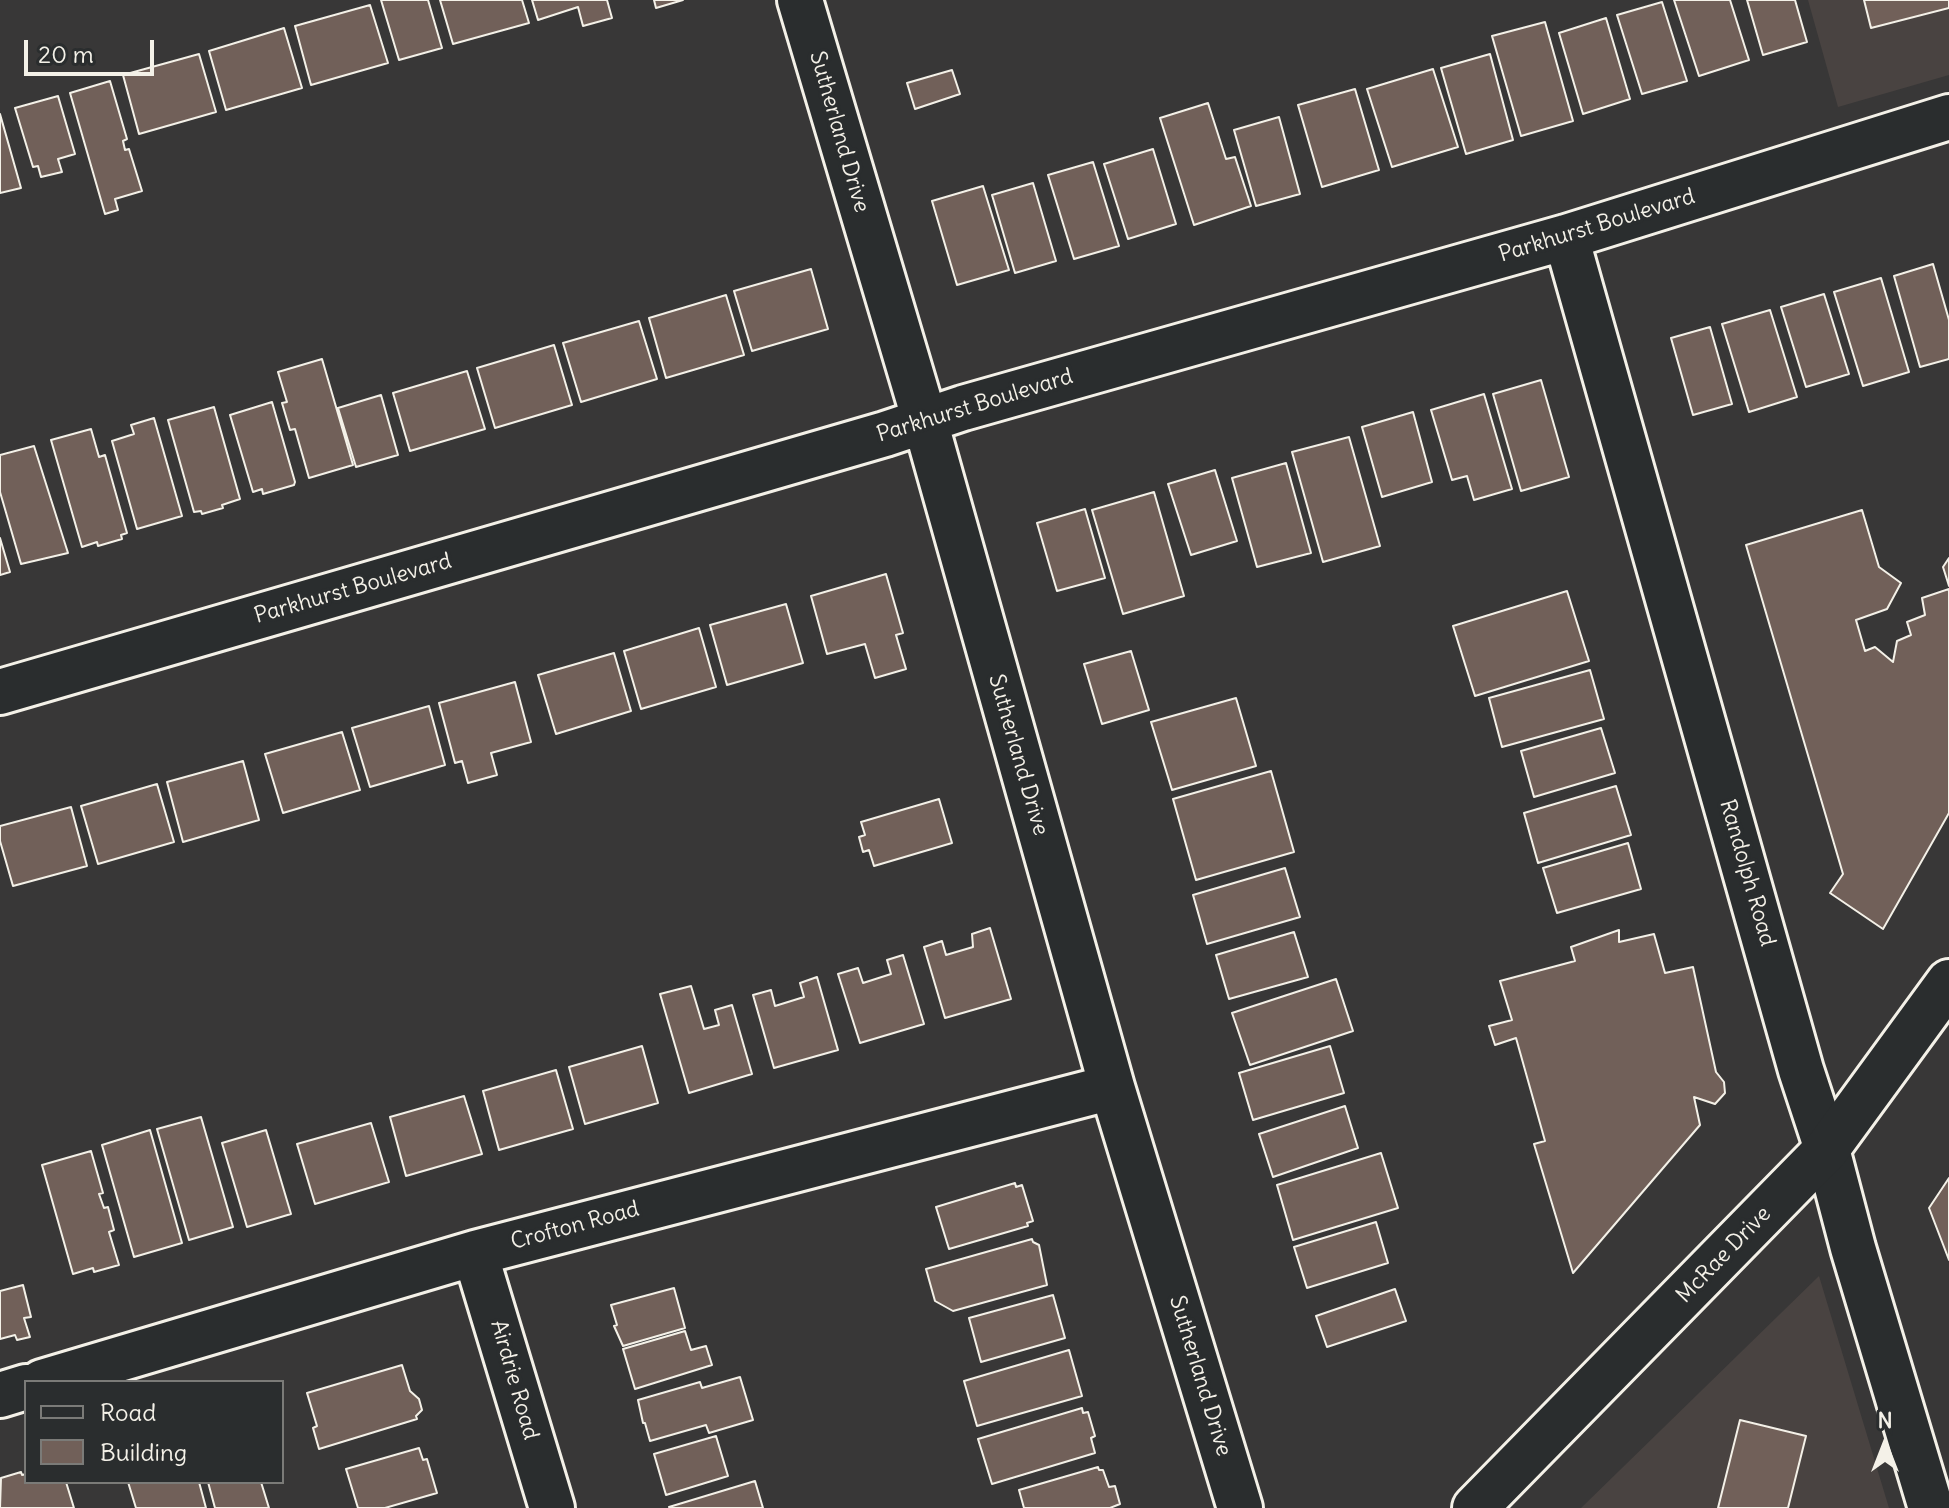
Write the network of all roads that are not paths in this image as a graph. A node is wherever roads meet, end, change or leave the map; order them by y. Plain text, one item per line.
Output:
1 (800, 0) edge
2 (1949, 117) edge
3 (1566, 237) junction
4 (925, 421) junction
5 (0, 692) edge
6 (1949, 982) edge
7 (1112, 1087) junction
8 (1827, 1149) junction
9 (475, 1253) junction
10 (49, 1380) edge
11 (24, 1388) edge
12 (0, 1395) edge
13 (552, 1508) edge
14 (1240, 1508) edge
15 (1475, 1508) edge
16 (1931, 1508) edge

1 - 4 street, Sutherland Drive
2 - 3 street, Parkhurst Boulevard
3 - 4 street, Parkhurst Boulevard
3 - 8 street, Randolph Road
4 - 5 street, Parkhurst Boulevard
4 - 7 street, Sutherland Drive
6 - 8 street, McRae Drive
7 - 9 street, Crofton Road
7 - 14 street, Sutherland Drive
8 - 15 street, McRae Drive
8 - 16 street, Randolph Road
9 - 10 street, Crofton Road
9 - 13 street, Airdrie Road
11 - 12 street

